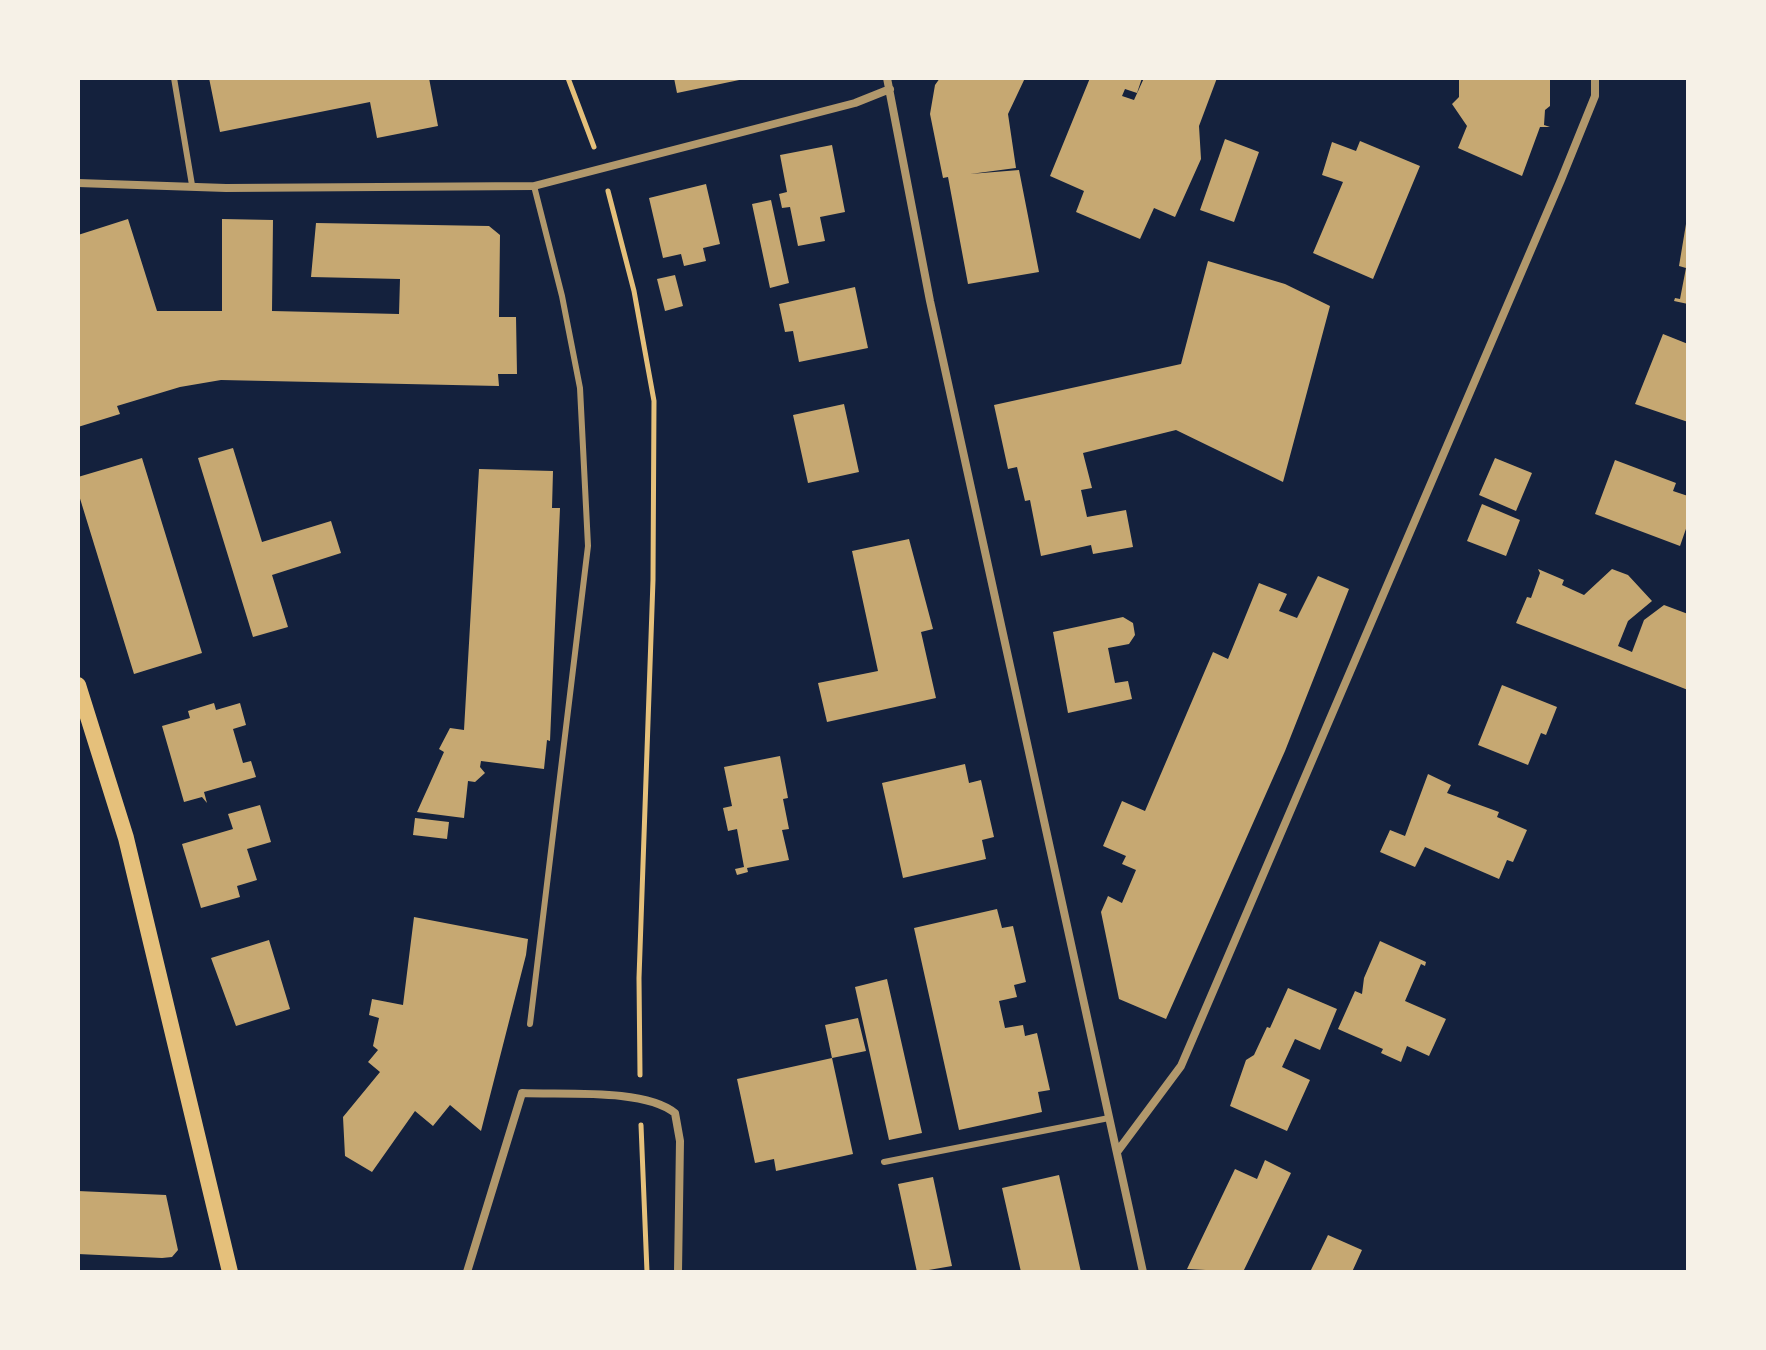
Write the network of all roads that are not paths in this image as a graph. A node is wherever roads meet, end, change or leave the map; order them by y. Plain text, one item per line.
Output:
1 (174, 78) edge
2 (887, 78) edge
3 (896, 78) edge
4 (1595, 78) edge
5 (890, 89) junction
6 (78, 183) edge
7 (192, 185) junction
8 (534, 186) junction
9 (78, 685) edge
10 (530, 1024) dead end
11 (1109, 1118) junction
12 (1117, 1152) junction
13 (884, 1162) dead end
14 (230, 1272) edge
15 (467, 1272) edge
16 (678, 1272) edge
17 (1143, 1272) edge

1 - 7 lane
2 - 5 street
3 - 5 street
4 - 12 street
5 - 8 street
5 - 11 street
6 - 7 street
7 - 8 street
8 - 10 lane
9 - 14 main road
11 - 12 street
11 - 13 lane
12 - 17 street
15 - 16 street

